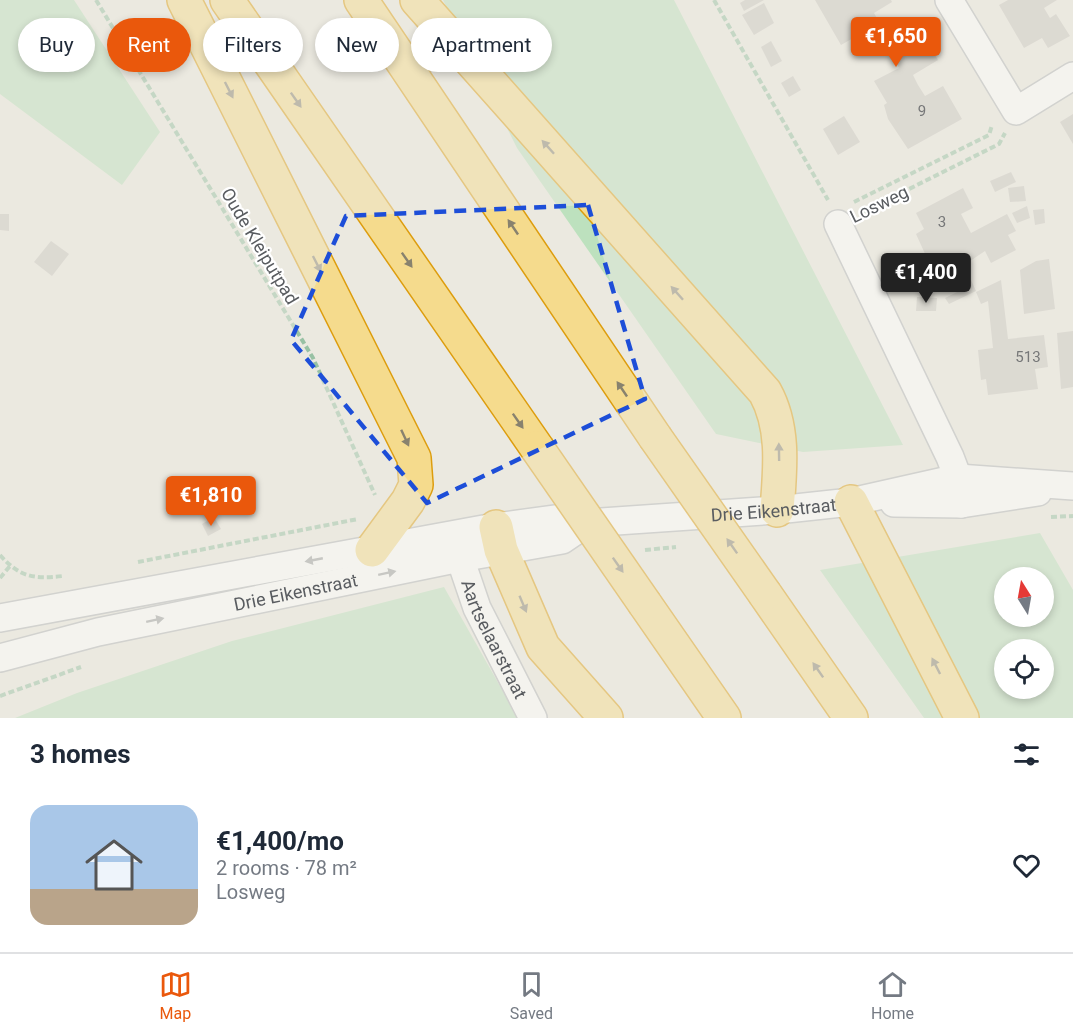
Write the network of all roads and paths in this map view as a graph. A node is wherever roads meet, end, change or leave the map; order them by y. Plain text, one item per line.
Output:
1 (96, 0) edge
2 (184, 0) edge
3 (227, 0) edge
4 (361, 0) edge
5 (417, 0) edge
6 (714, 0) edge
7 (949, 0) edge
8 (1073, 76) edge
9 (1010, 102) junction
10 (836, 218) junction
11 (958, 478) junction
12 (1073, 486) edge
13 (851, 502) junction
14 (380, 504) dead end
15 (961, 504) junction
16 (777, 510) junction
17 (361, 519) dead end
18 (498, 539) junction
19 (372, 550) junction
20 (0, 555) edge
21 (460, 558) junction
22 (129, 564) dead end
23 (10, 566) junction
24 (72, 575) dead end
25 (0, 578) edge
26 (0, 601) edge
27 (46, 610) junction
28 (0, 618) edge
29 (0, 658) edge
30 (85, 666) dead end
31 (0, 696) edge
32 (533, 718) edge
33 (606, 718) edge
34 (723, 718) edge
35 (851, 718) edge
36 (962, 718) edge

1 - 14 path, Oude Kleiputpad
2 -> 19 highway
3 -> 34 highway, bridge
35 -> 4 highway, bridge
16 -> 5 highway
6 - 10 path
7 - 9 street
8 - 9 street
9 - 10 path
9 - 10 path, Losweg
10 - 11 street, Losweg
11 - 12 street, Drie Eikenstraat
11 - 13 street, Drie Eikenstraat
11 - 15 street, Losweg
12 - 15 street, Drie Eikenstraat
13 - 15 street, Drie Eikenstraat
13 - 16 street, Drie Eikenstraat
36 -> 13 highway
16 - 18 street, Drie Eikenstraat
17 - 22 path
18 - 19 street, Drie Eikenstraat
18 - 21 street, Drie Eikenstraat
18 -> 33 highway
19 -> 27 street, Drie Eikenstraat
20 - 23 path
29 -> 21 street, Drie Eikenstraat
21 - 32 street, Aartselaarstraat
23 - 24 path
23 - 25 path
26 - 27 street
27 - 28 street, Drie Eikenstraat
30 - 31 path

